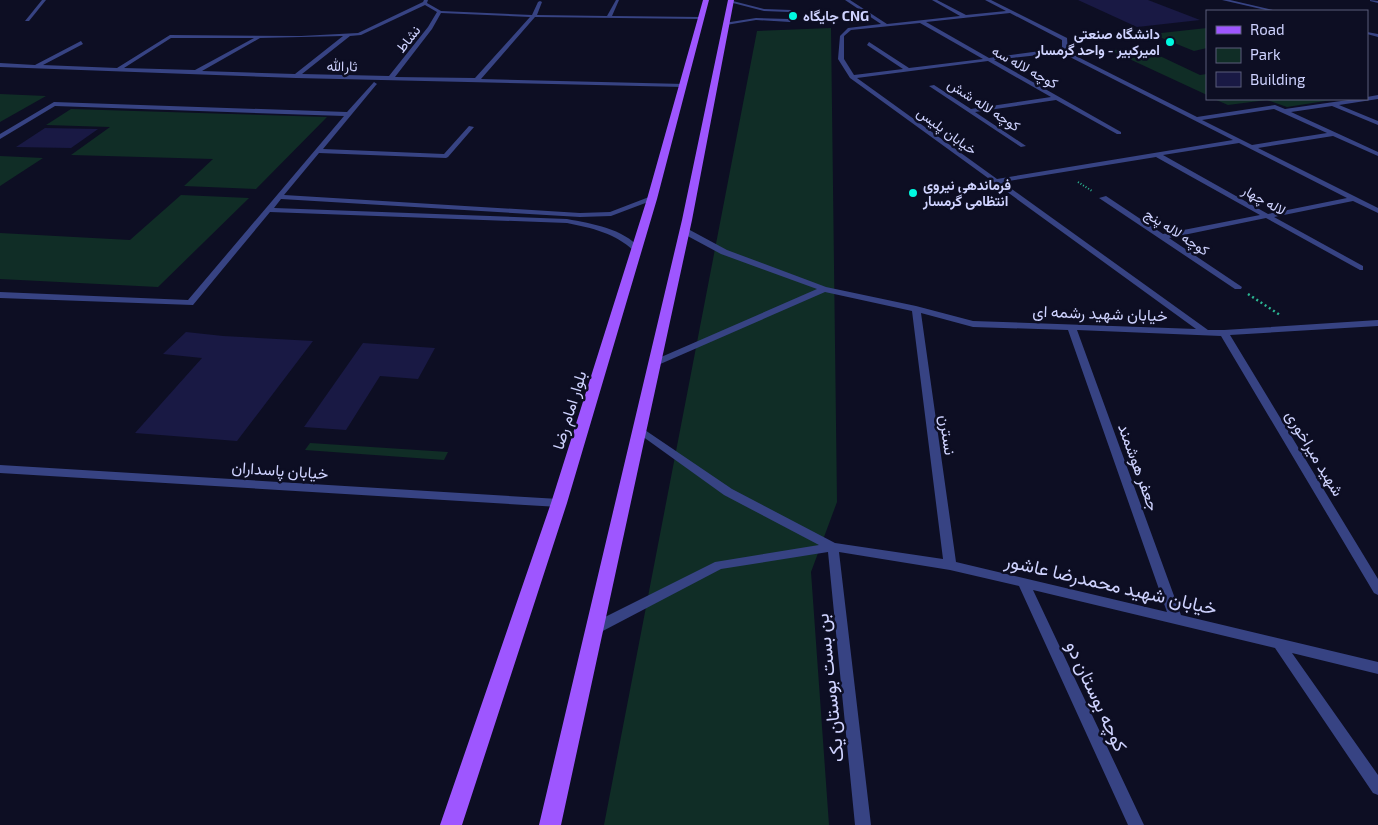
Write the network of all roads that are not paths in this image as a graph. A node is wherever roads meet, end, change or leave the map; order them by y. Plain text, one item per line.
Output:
1 (44, 0) edge
2 (706, 0) edge
3 (847, 0) edge
4 (934, 0) edge
5 (987, 0) edge
6 (1224, 0) edge
7 (1234, 0) edge
8 (1372, 0) edge
9 (618, 1) edge
10 (731, 1) edge
11 (426, 2) edge
12 (540, 2) dead end
13 (1378, 2) edge
14 (1242, 3) junction
15 (1271, 10) edge
16 (440, 12) junction
17 (1010, 12) junction
18 (534, 16) junction
19 (608, 17) junction
20 (964, 17) junction
21 (702, 18) junction
22 (27, 20) dead end
23 (920, 21) junction
24 (726, 24) junction
25 (886, 25) junction
26 (348, 35) junction
27 (259, 38) junction
28 (81, 43) dead end
29 (869, 44) dead end
30 (1065, 52) junction
31 (989, 60) junction
32 (0, 65) edge
33 (36, 66) junction
34 (119, 69) junction
35 (908, 70) junction
36 (196, 72) junction
37 (296, 76) junction
38 (852, 77) junction
39 (391, 78) junction
40 (477, 80) junction
41 (374, 84) dead end
42 (684, 85) junction
43 (932, 86) dead end
44 (1057, 98) junction
45 (1358, 100) edge
46 (1332, 104) junction
47 (970, 111) junction
48 (1284, 112) junction
49 (349, 114) junction
50 (1196, 119) junction
51 (1378, 124) edge
52 (471, 127) dead end
53 (1119, 133) dead end
54 (1334, 134) junction
55 (0, 137) edge
56 (1239, 141) junction
57 (1023, 146) dead end
58 (1252, 147) junction
59 (317, 152) junction
60 (1156, 154) junction
61 (1378, 154) edge
62 (995, 180) junction
63 (278, 197) junction
64 (1103, 198) dead end
65 (652, 199) junction
66 (1353, 199) junction
67 (268, 210) junction
68 (1378, 211) edge
69 (524, 212) junction
70 (1266, 216) junction
71 (519, 220) junction
72 (685, 231) junction
73 (1161, 237) junction
74 (637, 249) junction
75 (1360, 268) dead end
76 (1238, 287) road end
77 (824, 289) junction
78 (0, 294) edge
79 (916, 309) junction
80 (1377, 324) edge
81 (1071, 327) junction
82 (1204, 332) junction
83 (1224, 333) junction
84 (654, 363) junction
85 (639, 429) junction
86 (0, 469) edge
87 (559, 503) junction
88 (833, 547) junction
89 (950, 564) junction
90 (1023, 582) junction
91 (1378, 590) edge
92 (1176, 619) junction
93 (593, 629) junction
94 (1278, 643) junction
95 (1378, 668) edge
96 (1378, 788) edge
97 (451, 825) edge
98 (550, 825) edge
99 (864, 825) edge
100 (1136, 825) edge

1 - 22 street
2 - 21 main road, بلوار امام رضا
3 - 25 street
4 - 20 street
5 - 17 street
6 - 14 street
7 - 14 street
8 - 13 street
9 - 19 street
10 - 24 main road
10 - 24 street
11 - 16 street
11 - 26 street
12 - 18 street
14 - 15 street
16 - 18 street
16 - 39 street, نشاط
17 - 20 street, خیابان پلیس
17 - 30 street
18 - 19 street
18 - 40 street
19 - 21 street
20 - 23 street, خیابان پلیس
21 - 42 main road, بلوار امام رضا
23 - 25 street, خیابان پلیس
23 - 31 street, کوچه لاله سه
24 - 72 main road
25 - 38 street, خیابان پلیس
26 - 27 street
26 - 37 street
27 - 34 street
27 - 36 street
28 - 33 street
29 - 35 street
30 - 31 street
30 - 50 street
31 - 35 street
31 - 44 street, کوچه لاله سه
32 - 33 street, ثارالله
33 - 34 street, ثارالله
34 - 36 street, ثارالله
35 - 38 street
36 - 37 street, ثارالله
37 - 39 street, ثارالله
38 - 62 street, خیابان پلیس
39 - 40 street, ثارالله
40 - 42 street, ثارالله
41 - 49 street
42 - 65 main road, بلوار امام رضا
43 - 47 street, کوچه لاله شش
44 - 47 street
44 - 53 street, کوچه لاله سه
45 - 46 street
46 - 48 street
46 - 51 street
47 - 57 street, کوچه لاله شش
48 - 50 street
48 - 54 street
49 - 55 street
49 - 59 street
50 - 56 street
52 - 59 street
54 - 58 street
54 - 61 street
56 - 58 street
56 - 60 street
58 - 66 street
59 - 63 street
60 - 62 street
60 - 70 street, لاله چهار
62 - 82 street, خیابان پلیس
63 - 67 street
63 - 69 street
64 - 73 street, کوچه لاله پنج
65 - 69 street
65 - 74 main road, بلوار امام رضا
66 - 68 street
66 - 70 street
67 - 71 street
67 - 78 street
69 - 71 street
70 - 73 street
70 - 75 street, لاله چهار
71 - 74 street
72 - 77 street, خیابان شهید رشمه ای
72 - 84 main road
73 - 76 street, کوچه لاله پنج
74 - 87 main road, بلوار امام رضا
77 - 79 street, خیابان شهید رشمه ای
77 - 84 street
79 - 81 street, خیابان شهید رشمه ای
79 - 89 street, نسترن
80 - 83 street, خیابان شهید رشمه ای
81 - 82 street, خیابان شهید رشمه ای
81 - 92 street, جعفر هوشمند
82 - 83 street, خیابان شهید رشمه ای
83 - 91 street, شهید میراخوری
84 - 85 main road
85 - 88 street
85 - 93 main road
86 - 87 street, خیابان پاسداران
87 - 97 main road, بلوار امام رضا
88 - 89 street, خیابان شهید محمدرضا عاشور
88 - 93 street
88 - 99 street, بن بست بوستان یک
89 - 90 street, خیابان شهید محمدرضا عاشور
90 - 92 street, خیابان شهید محمدرضا عاشور
90 - 100 street, کوچه بوستان دو
92 - 94 street, خیابان شهید محمدرضا عاشور
93 - 98 main road
94 - 95 street, خیابان شهید محمدرضا عاشور
94 - 96 street

